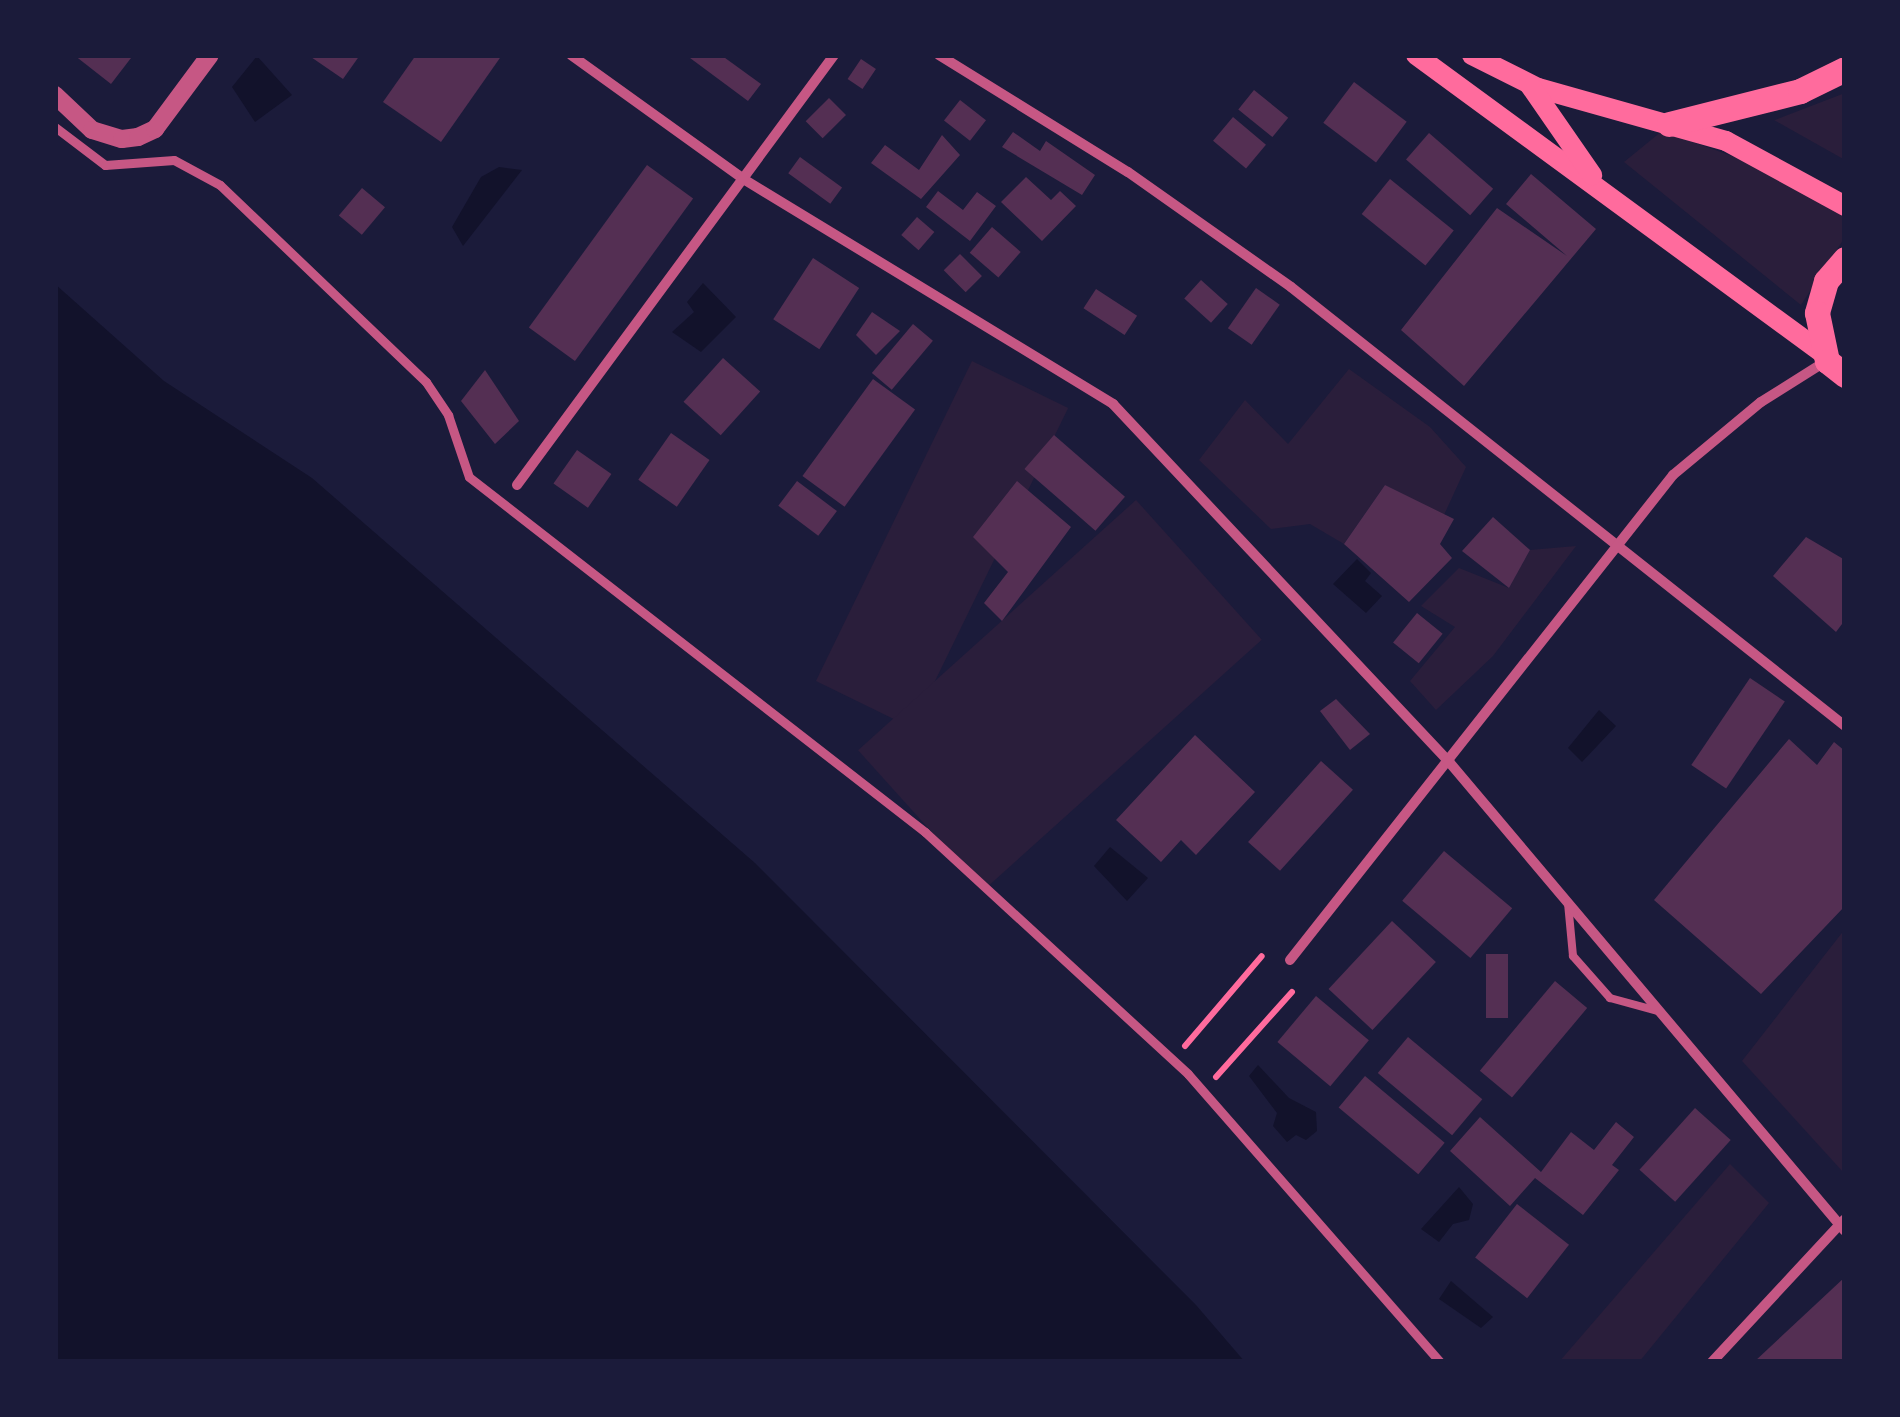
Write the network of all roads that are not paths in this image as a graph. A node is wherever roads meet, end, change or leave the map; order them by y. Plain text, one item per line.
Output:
1 (210, 55) edge
2 (571, 55) edge
3 (834, 55) edge
4 (939, 55) edge
5 (1416, 55) edge
6 (1472, 55) edge
7 (1845, 69) edge
8 (1528, 83) junction
9 (55, 94) edge
10 (1668, 124) junction
11 (55, 127) edge
12 (745, 180) junction
13 (1606, 192) junction
14 (1845, 206) edge
15 (1845, 258) edge
16 (1832, 364) edge
17 (517, 485) dead end
18 (1616, 547) junction
19 (1845, 726) edge
20 (1450, 763) junction
21 (1568, 903) junction
22 (1290, 960) dead end
23 (1658, 1011) junction
24 (1843, 1225) edge
25 (1440, 1362) edge
26 (1712, 1362) edge

1 - 9 street
2 - 12 street
3 - 12 street
4 - 18 street
5 - 13 main road
6 - 8 main road
7 - 10 main road
8 - 10 main road
8 - 13 main road
10 - 14 main road
11 - 25 street
12 - 17 street
12 - 20 street
13 - 16 main road
15 - 16 main road
16 - 18 street
18 - 19 street
18 - 20 street
20 - 21 street
20 - 22 street
21 - 23 street
21 - 23 lane
23 - 24 street
24 - 26 street

